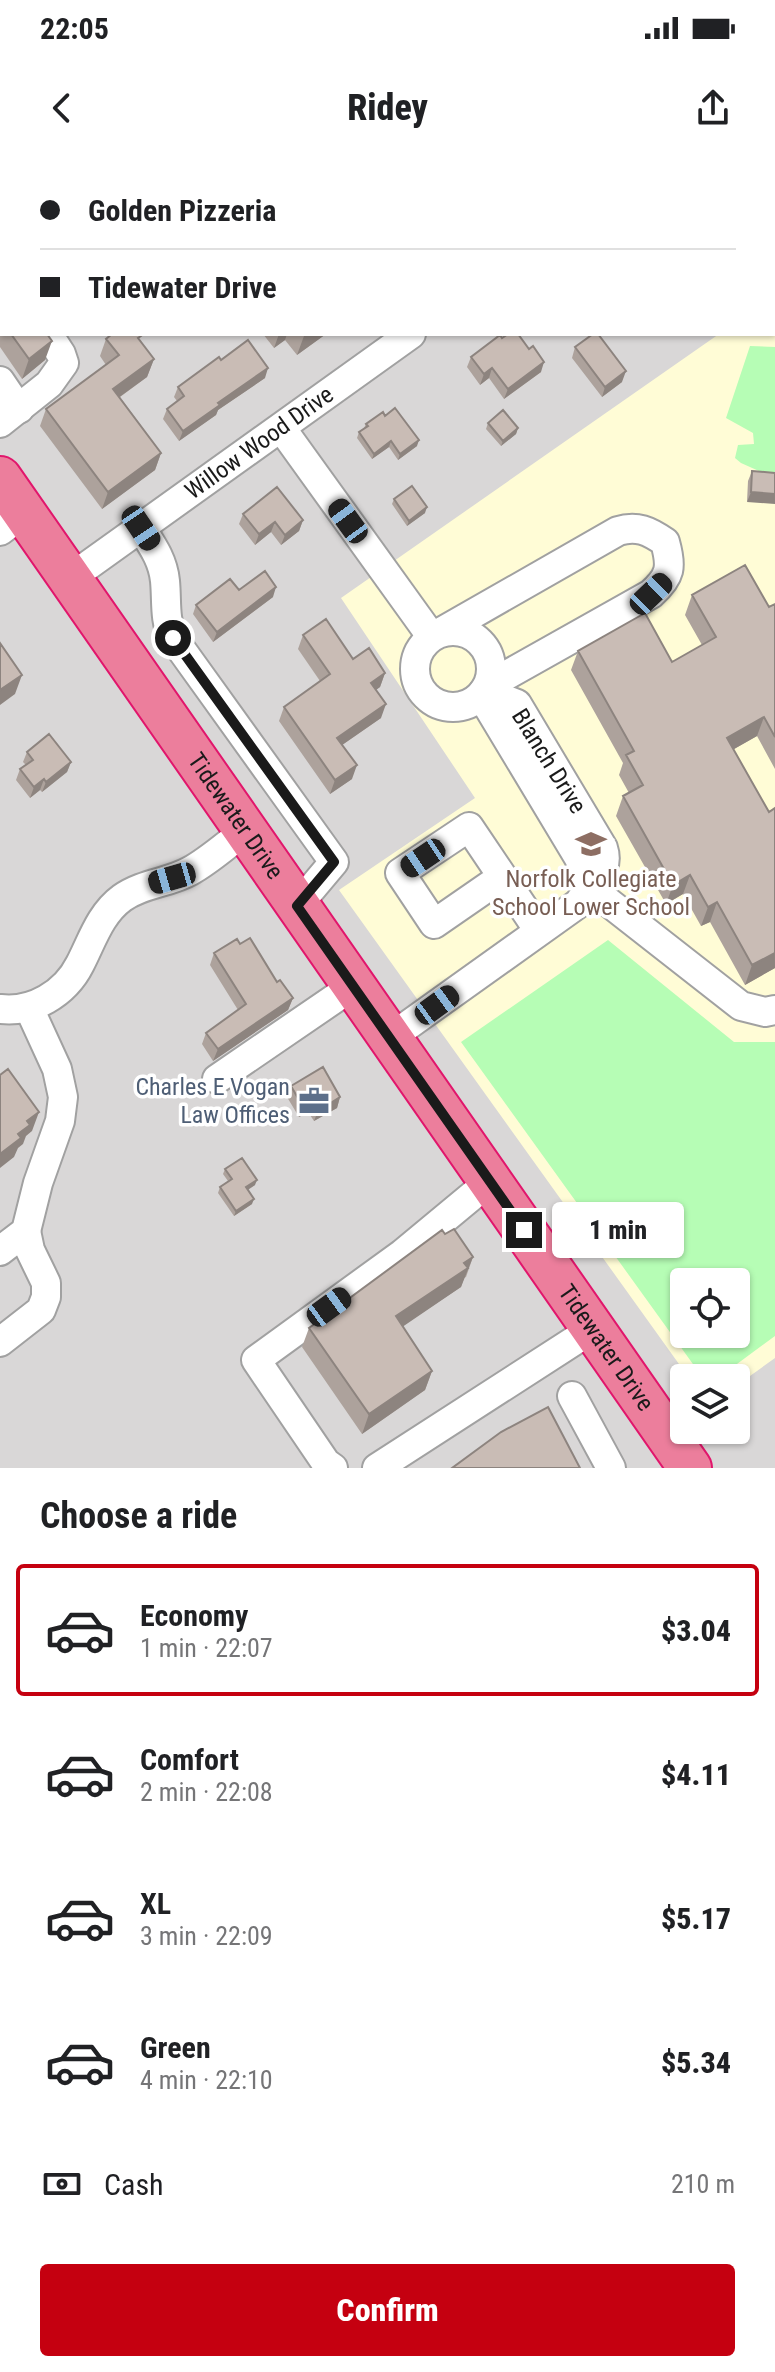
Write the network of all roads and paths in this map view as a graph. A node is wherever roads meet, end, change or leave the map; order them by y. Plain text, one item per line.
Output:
1 (49, 336) edge
2 (408, 336) edge
3 (0, 381) edge
4 (9, 416) edge
5 (282, 429) junction
6 (0, 478) edge
7 (12, 522) edge
8 (141, 528) junction
9 (69, 579) junction
10 (437, 634) junction
11 (485, 690) junction
12 (245, 831) junction
13 (502, 877) dead end
14 (589, 887) junction
15 (297, 906) junction
16 (539, 931) junction
17 (353, 986) junction
18 (29, 1008) junction
19 (0, 1009) edge
20 (775, 1010) edge
21 (390, 1038) junction
22 (217, 1079) dead end
23 (490, 1181) junction
24 (26, 1231) junction
25 (0, 1251) edge
26 (594, 1328) junction
27 (0, 1342) edge
28 (572, 1396) dead end
29 (333, 1468) edge
30 (377, 1468) edge
31 (611, 1468) edge
32 (690, 1468) edge

1 - 4 street
2 - 5 street, Willow Wood Drive
3 - 4 street
5 - 8 street, Willow Wood Drive
5 - 10 street
6 - 7 highway, Tidewater Drive
7 - 9 highway, Tidewater Drive
8 - 9 street, Willow Wood Drive
8 - 15 street
9 - 12 highway, Tidewater Drive
10 - 11 street
10 - 11 street
10 - 11 street
11 - 14 street, Blanch Drive
12 - 15 highway, Tidewater Drive
12 - 18 street
13 - 16 street
14 - 16 street
14 - 20 street
15 - 17 highway, Tidewater Drive
16 - 21 street
17 - 21 highway, Tidewater Drive
17 - 22 street
18 - 19 street
18 - 24 street
21 - 23 highway, Tidewater Drive
23 - 26 highway, Tidewater Drive
23 - 29 street
24 - 25 street
24 - 27 street
26 - 30 street
26 - 32 highway, Tidewater Drive
28 - 31 street

